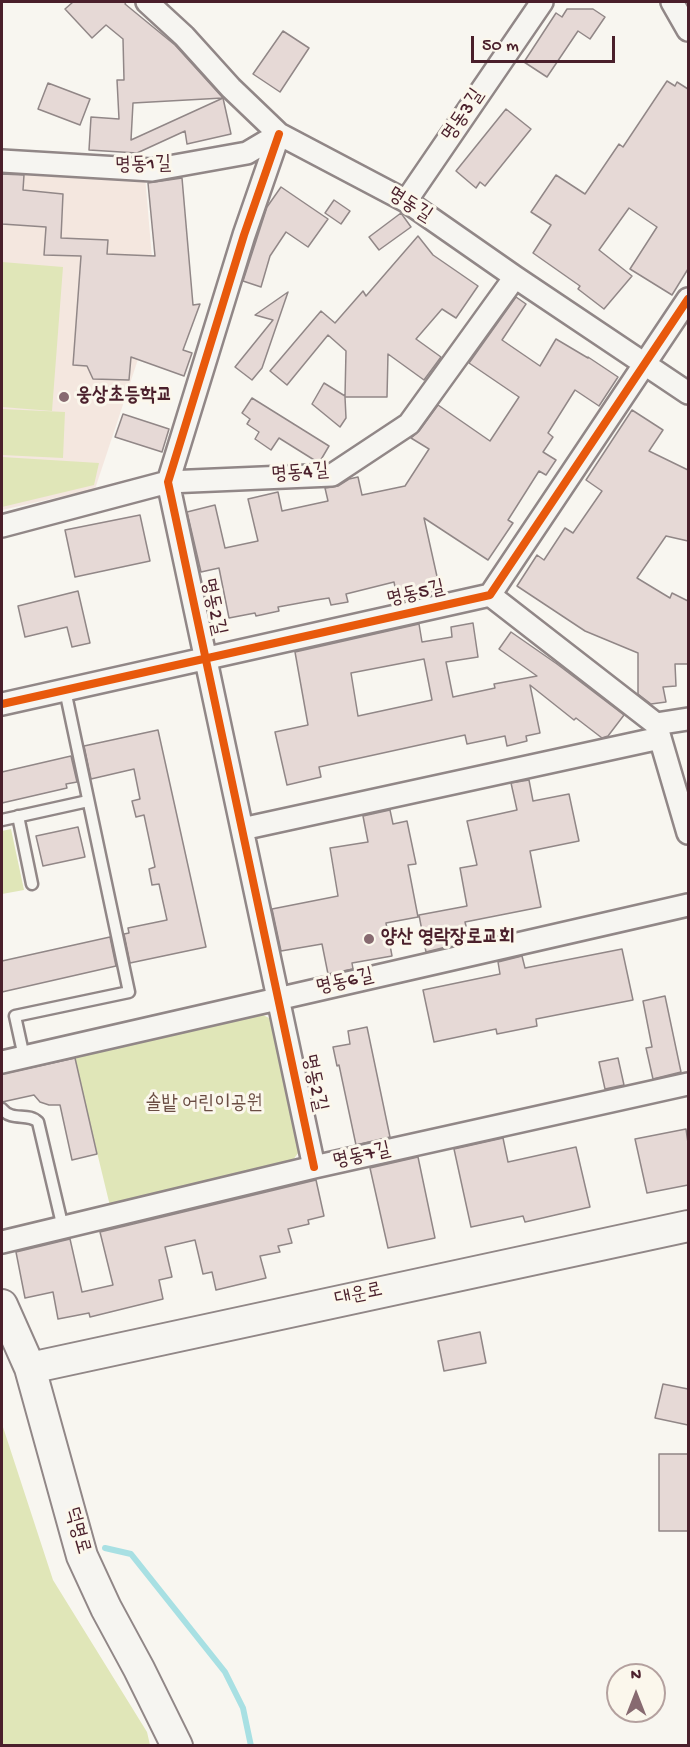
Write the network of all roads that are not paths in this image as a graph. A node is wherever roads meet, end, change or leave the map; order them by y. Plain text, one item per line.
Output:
1 (147, 2) edge
2 (542, 2) edge
3 (672, 2) edge
4 (678, 2) edge
5 (688, 2) edge
6 (688, 30) edge
7 (279, 134) junction
8 (2, 161) edge
9 (406, 201) junction
10 (515, 277) junction
11 (688, 299) edge
12 (644, 363) junction
13 (688, 393) edge
14 (168, 482) junction
15 (2, 526) edge
16 (490, 596) junction
17 (206, 660) junction
18 (65, 690) junction
19 (2, 704) edge
20 (688, 719) edge
21 (658, 731) junction
22 (88, 801) junction
23 (18, 816) junction
24 (2, 820) edge
25 (242, 829) junction
26 (688, 833) edge
27 (32, 884) dead end
28 (688, 905) edge
29 (278, 998) junction
30 (24, 1057) junction
31 (2, 1062) edge
32 (688, 1084) edge
33 (2, 1109) edge
34 (314, 1167) junction
35 (688, 1226) edge
36 (63, 1228) junction
37 (2, 1242) edge
38 (2, 1305) edge
39 (30, 1368) junction
40 (177, 1746) edge

1 - 7 street, 명동길
2 - 9 street, 명동3길
3 - 6 street
4 - 5 street
7 - 8 street, 명동1길
7 - 9 street, 명동길
7 - 14 street, 명동2길
9 - 10 street, 명동길
10 - 12 street, 명동길
10 - 14 street, 명동4길
11 - 12 street
12 - 13 street, 명동길
12 - 16 street
14 - 15 street, 명동4길
14 - 17 street, 명동2길
16 - 17 street, 명동5길
16 - 21 street
17 - 18 street, 명동5길
17 - 25 street, 명동2길
18 - 19 street, 명동5길
18 - 22 lane
20 - 21 street
21 - 25 street
21 - 26 street
22 - 23 lane
22 - 30 lane
23 - 24 lane
23 - 27 lane
25 - 29 street, 명동2길
28 - 29 street, 명동6길
29 - 30 street, 명동6길
29 - 34 street, 명동2길
30 - 31 street, 명동6길
32 - 34 street, 명동7길
33 - 36 lane
34 - 36 street, 명동7길
35 - 39 street, 대운로
36 - 37 street, 명동7길
38 - 39 street, 덕명로
39 - 40 street, 덕명로

